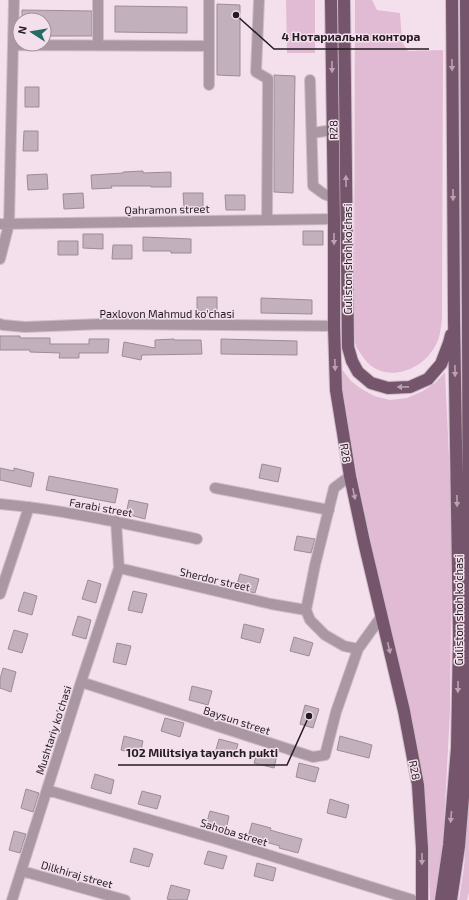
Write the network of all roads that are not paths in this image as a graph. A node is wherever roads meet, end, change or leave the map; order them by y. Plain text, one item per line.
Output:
1 (14, 0) edge
2 (98, 0) edge
3 (209, 0) edge
4 (259, 0) edge
5 (331, 0) edge
6 (344, 0) edge
7 (452, 0) edge
8 (466, 0) edge
9 (14, 12) edge
10 (52, 45) edge
11 (98, 45) junction
12 (209, 46) junction
13 (14, 52) edge
14 (310, 80) dead end
15 (209, 85) dead end
16 (333, 130) junction
17 (312, 133) junction
18 (334, 198) junction
19 (334, 219) junction
20 (267, 220) junction
21 (5, 224) edge
22 (0, 259) edge
23 (454, 318) junction
24 (469, 320) edge
25 (0, 324) edge
26 (334, 326) junction
27 (350, 476) junction
28 (215, 488) dead end
29 (0, 504) edge
30 (29, 506) junction
31 (329, 510) junction
32 (116, 522) junction
33 (197, 539) dead end
34 (119, 568) junction
35 (0, 594) edge
36 (306, 610) junction
37 (381, 617) junction
38 (358, 649) junction
39 (81, 682) junction
40 (47, 790) junction
41 (22, 871) junction
42 (12, 900) edge
43 (125, 900) edge
44 (412, 900) edge
45 (422, 900) edge
46 (440, 900) edge
47 (451, 900) edge

1 - 9 street
2 - 11 street
3 - 12 street
4 - 20 street
5 -> 16 main road, R28
23 -> 6 main road, Guliston shoh ko'chasi
7 -> 23 main road, Guliston shoh ko'chasi
8 - 24 main road, Guliston shoh ko'chasi
10 - 11 street
11 - 12 street
12 - 15 street
13 - 21 street
14 - 17 street
16 - 17 street
16 - 18 main road, R28
17 - 18 street
18 - 19 main road, R28
19 - 20 street, Qahramon street
19 -> 26 main road, R28
20 - 21 street, Qahramon street
21 - 22 street
23 -> 46 main road, Guliston shoh ko'chasi
24 - 47 main road, Guliston shoh ko'chasi
25 - 26 street, Paxlovon Mahmud ko'chasi
26 -> 27 main road, R28
27 - 31 street
27 -> 37 main road, R28
28 - 31 street
29 - 30 street, Farabi street
30 - 32 street, Farabi street
30 - 35 street
31 - 36 street
32 - 33 street, Farabi street
32 - 34 street
34 - 36 street, Sherdor street
34 - 39 street, Mushtariy ko'chasi
36 - 38 street
37 - 38 street
37 -> 45 main road, R28
38 - 39 street, Baysun street
39 - 40 street, Mushtariy ko'chasi
40 - 41 street, Mushtariy ko'chasi
40 - 44 street, Sahoba street
41 - 42 street, Mushtariy ko'chasi
41 - 43 street, Dilkhiraj street

